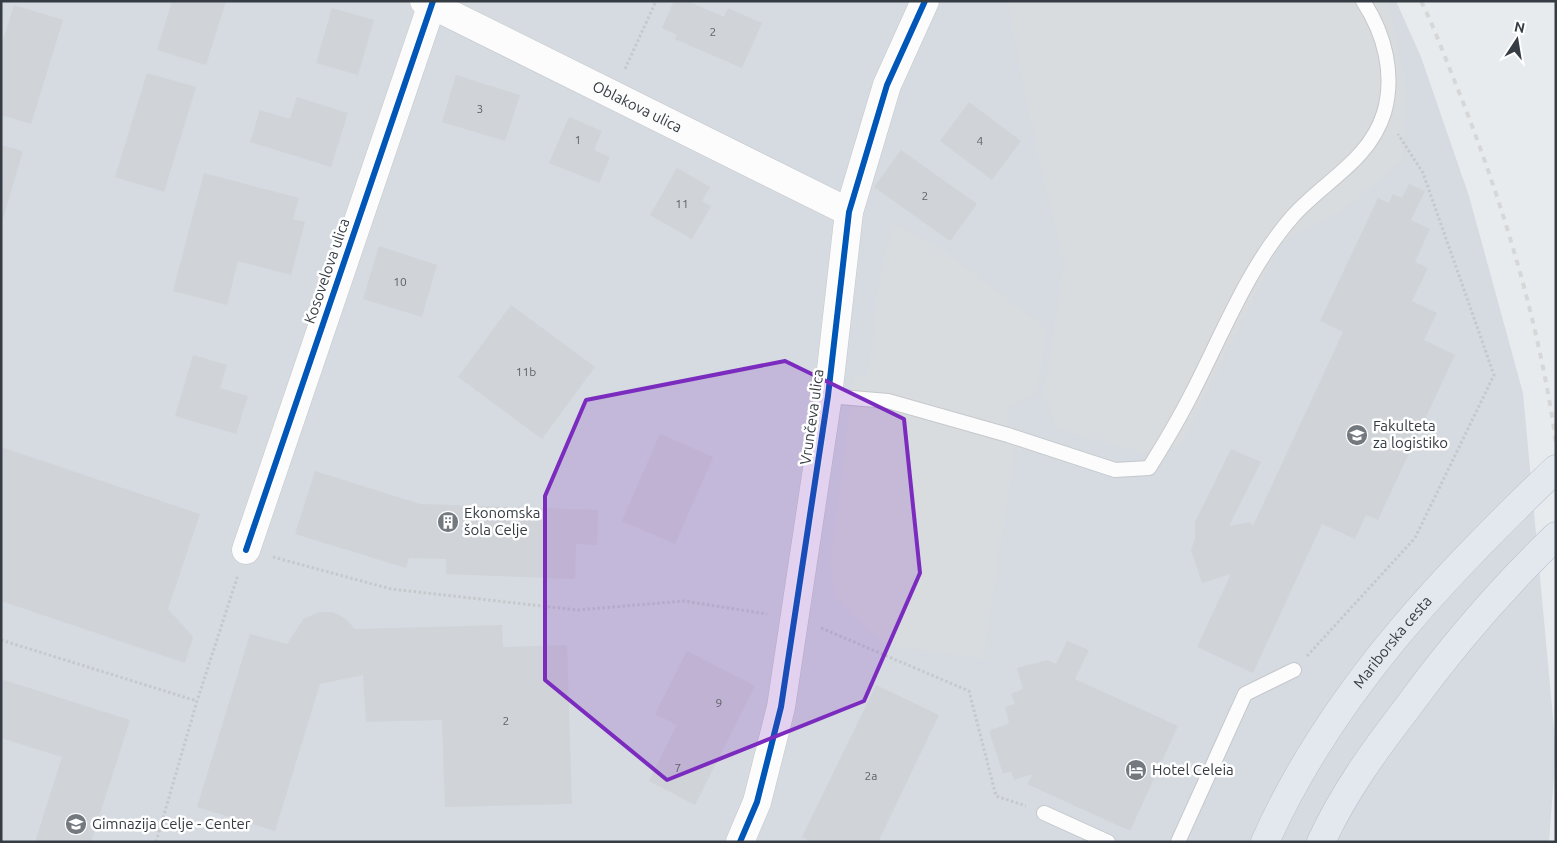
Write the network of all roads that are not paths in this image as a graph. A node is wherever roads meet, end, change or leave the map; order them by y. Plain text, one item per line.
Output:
1 (925, 1) edge
2 (1363, 1) edge
3 (430, 2) edge
4 (849, 212) junction
5 (828, 396) junction
6 (1556, 469) edge
7 (1556, 536) edge
8 (246, 550) road end
9 (1294, 670) road end
10 (1044, 812) road end
11 (740, 842) edge
12 (1108, 842) edge
13 (1178, 842) edge
14 (1265, 842) edge
15 (1321, 842) edge

1 - 4 street, Vrunčeva ulica
2 - 5 lane
3 - 4 street, Oblakova ulica
3 - 8 street, Kosovelova ulica
4 - 5 street, Vrunčeva ulica
5 - 11 street, Vrunčeva ulica
6 - 14 main road, Mariborska cesta
7 - 15 main road
9 - 13 lane
10 - 12 lane

